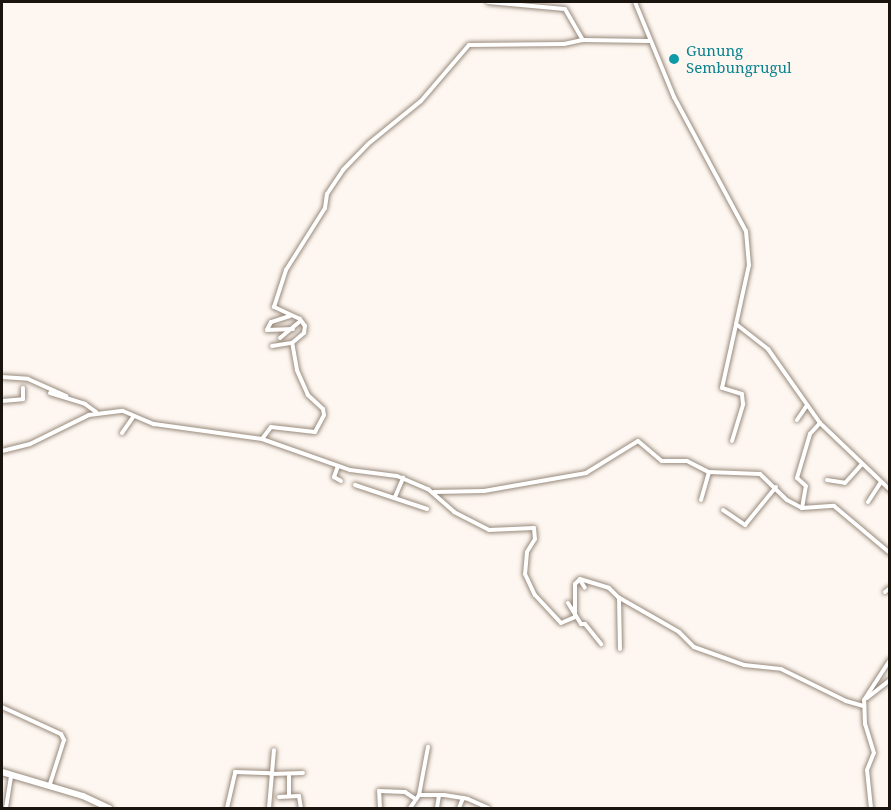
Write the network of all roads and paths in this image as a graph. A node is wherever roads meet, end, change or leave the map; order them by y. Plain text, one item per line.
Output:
1 (488, 2) edge
2 (635, 2) edge
3 (583, 40) junction
4 (650, 41) junction
5 (291, 315) junction
6 (299, 322) junction
7 (736, 324) junction
8 (293, 329) junction
9 (280, 338) dead end
10 (292, 343) junction
11 (272, 346) dead end
12 (2, 377) edge
13 (23, 388) dead end
14 (50, 393) dead end
15 (66, 396) junction
16 (2, 401) edge
17 (807, 405) junction
18 (96, 412) junction
19 (133, 417) junction
20 (797, 420) dead end
21 (820, 423) junction
22 (122, 433) dead end
23 (262, 439) junction
24 (732, 441) dead end
25 (2, 451) edge
26 (862, 464) junction
27 (338, 466) junction
28 (709, 472) junction
29 (403, 478) junction
30 (827, 480) dead end
31 (341, 481) dead end
32 (881, 482) junction
33 (355, 485) dead end
34 (776, 487) junction
35 (890, 490) edge
36 (434, 492) junction
37 (394, 497) junction
38 (701, 500) dead end
39 (868, 502) dead end
40 (802, 508) junction
41 (427, 509) dead end
42 (723, 510) dead end
43 (890, 553) edge
44 (580, 579) junction
45 (585, 588) dead end
46 (890, 588) edge
47 (885, 592) dead end
48 (619, 598) junction
49 (568, 603) dead end
50 (576, 611) junction
51 (601, 644) dead end
52 (620, 649) dead end
53 (890, 660) edge
54 (890, 680) edge
55 (864, 700) junction
56 (864, 706) junction
57 (2, 707) edge
58 (428, 747) dead end
59 (274, 750) dead end
60 (2, 772) edge
61 (303, 773) dead end
62 (271, 774) junction
63 (11, 775) junction
64 (289, 776) junction
65 (50, 787) junction
66 (439, 795) junction
67 (289, 796) junction
68 (416, 796) junction
69 (279, 797) dead end
70 (463, 798) junction
71 (6, 808) edge
72 (109, 808) edge
73 (227, 808) edge
74 (268, 808) edge
75 (301, 808) edge
76 (380, 808) edge
77 (410, 808) edge
78 (437, 808) edge
79 (459, 808) edge
80 (488, 808) edge
81 (871, 808) edge

1 - 3 street
2 - 4 street
3 - 4 street
3 - 5 street
4 - 7 street
5 - 6 street
5 - 8 street
6 - 8 street
6 - 10 street
7 - 17 street
7 - 24 street
8 - 9 street
10 - 11 street
10 - 23 street
12 - 15 street
13 - 16 street
14 - 15 street
15 - 18 street
17 - 20 street
17 - 21 street
18 - 19 street
18 - 25 street
19 - 22 street
19 - 23 street
21 - 26 street
21 - 40 street
23 - 27 street
26 - 30 street
26 - 32 street
27 - 29 street
27 - 31 street
28 - 34 street
28 - 36 street
28 - 38 street
29 - 36 street
29 - 37 street
32 - 35 street
32 - 39 street
33 - 37 street
34 - 40 street
34 - 42 street
36 - 50 street
37 - 41 street
40 - 43 street
44 - 45 street
44 - 48 street
44 - 50 street
46 - 47 street
48 - 52 street
48 - 56 street
49 - 50 street
50 - 51 street
53 - 55 street
54 - 55 street
55 - 56 street
56 - 81 street
57 - 65 street
58 - 68 street
59 - 62 street
60 - 63 main road
61 - 64 street
62 - 64 street
62 - 73 street
62 - 74 street
63 - 65 main road
63 - 71 street
64 - 67 street
65 - 72 main road
66 - 68 street
66 - 70 street
66 - 78 street
67 - 69 street
67 - 75 street
68 - 76 street
68 - 77 street
70 - 79 street
70 - 80 street

